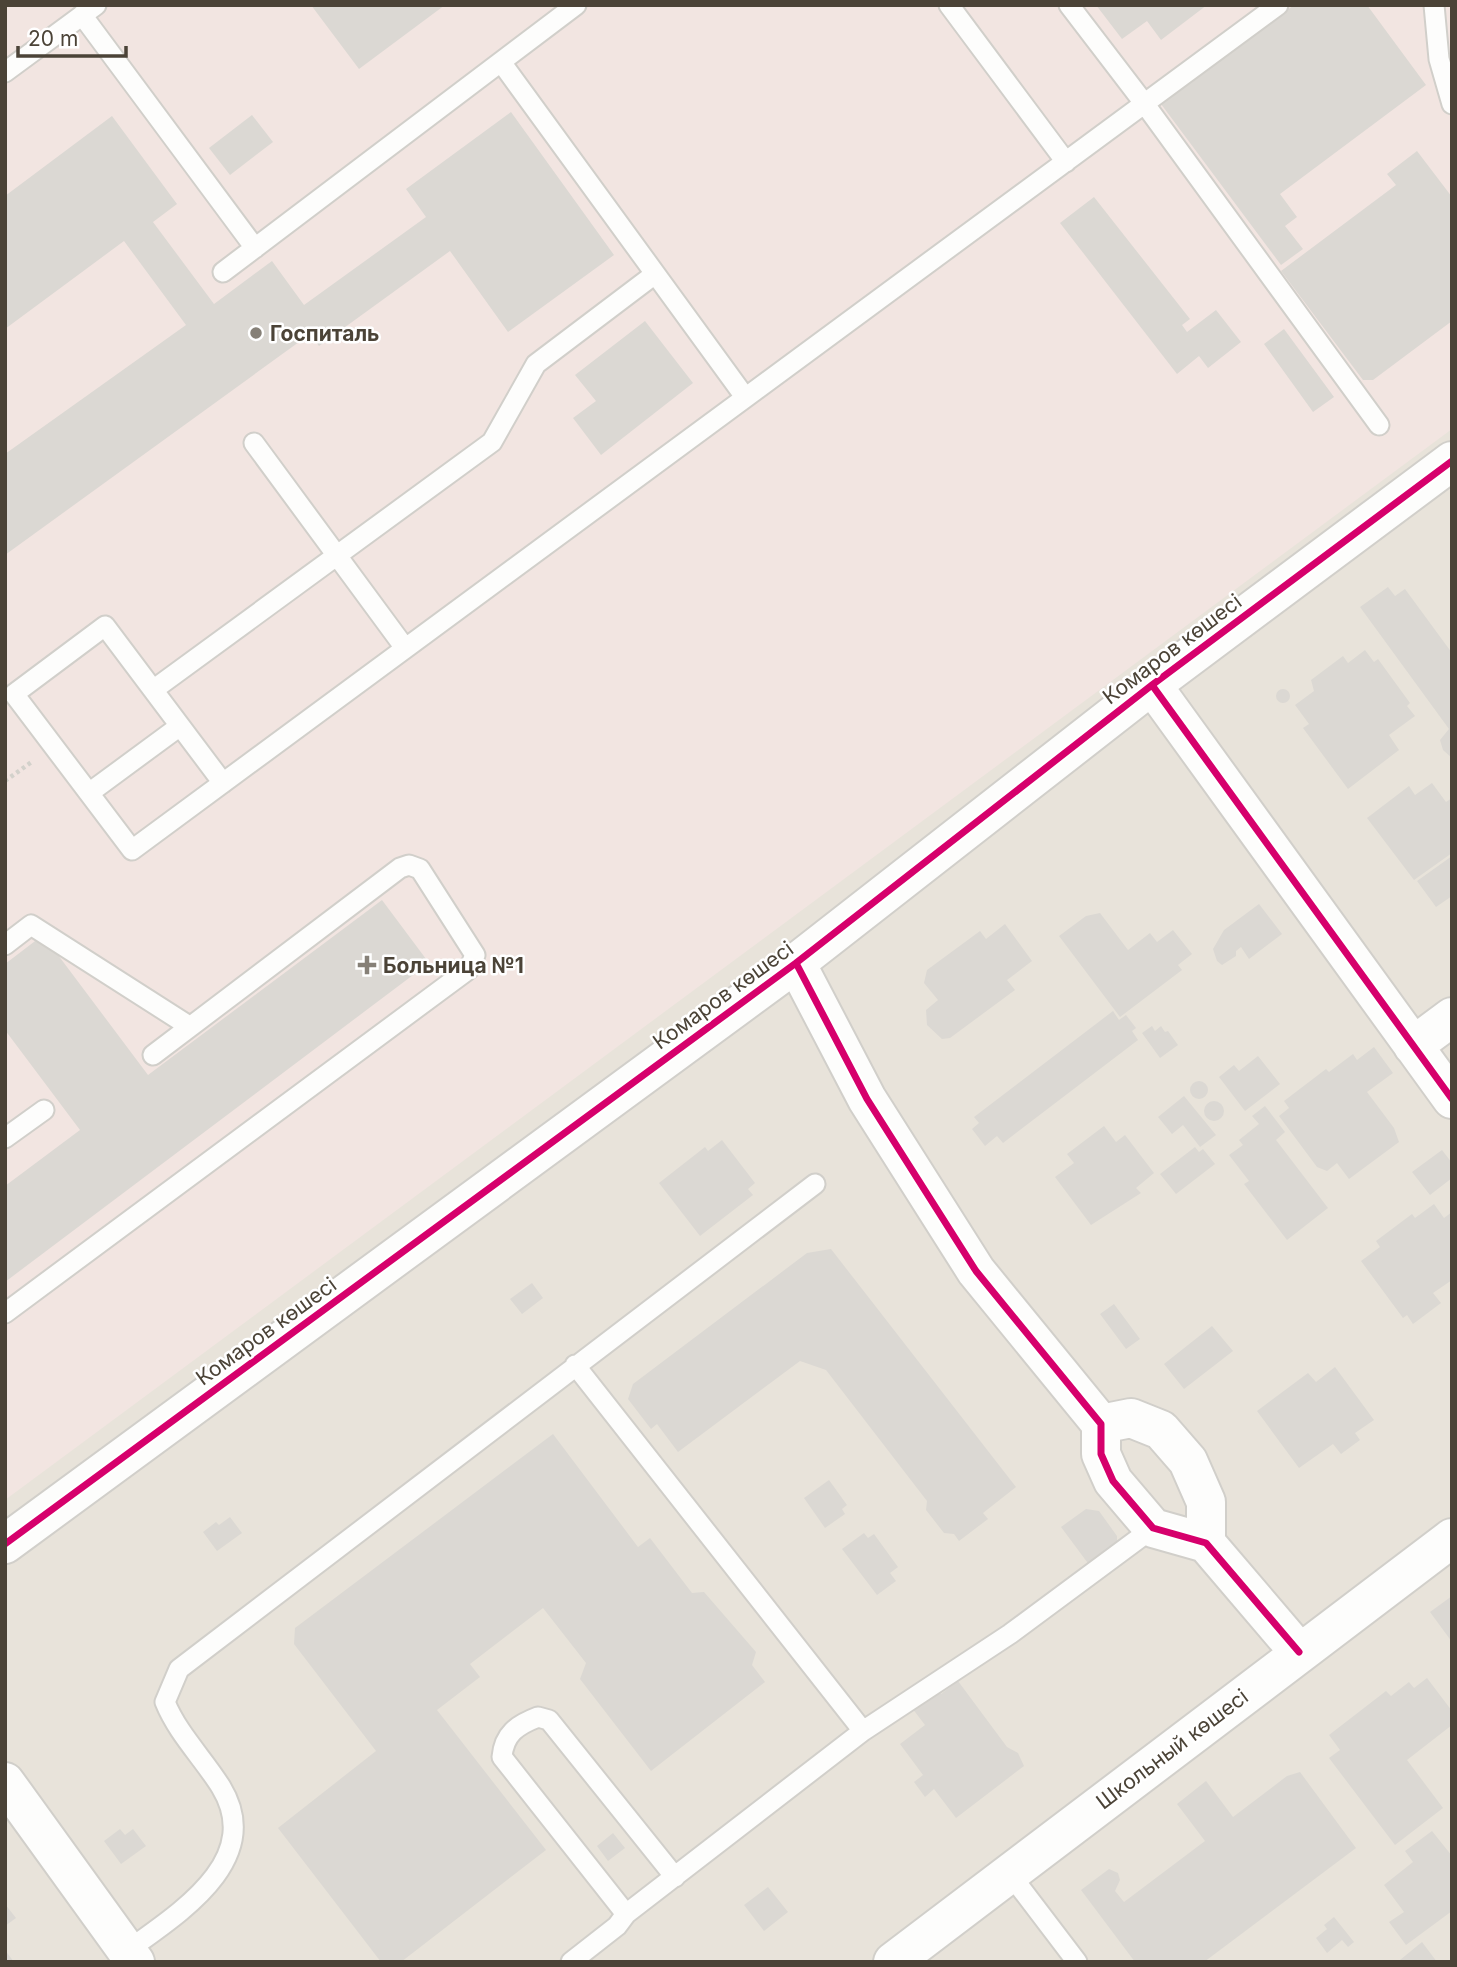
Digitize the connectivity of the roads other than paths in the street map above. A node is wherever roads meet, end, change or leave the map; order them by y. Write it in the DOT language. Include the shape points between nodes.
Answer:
graph roads {
  1 [pos="576,5"];
  2 [pos="948,5"];
  3 [pos="1069,5"];
  4 [pos="1278,5"];
  5 [pos="1434,5"];
  6 [pos="89,10"];
  7 [pos="501,62"];
  8 [pos="5,72"];
  9 [pos="1144,103"];
  10 [pos="1452,104"];
  11 [pos="1066,162"];
  12 [pos="255,248"];
  13 [pos="223,272"];
  14 [pos="655,274"];
  15 [pos="745,397"];
  16 [pos="1379,425"];
  17 [pos="254,443"];
  18 [pos="1452,461"];
  19 [pos="337,555"];
  20 [pos="405,648"];
  21 [pos="1153,685"];
  22 [pos="153,690"];
  23 [pos="180,726"];
  24 [pos="223,783"];
  25 [pos="89,793"];
  26 [pos="5,945"];
  27 [pos="796,963"];
  28 [pos="1452,1017"];
  29 [pos="189,1026"];
  30 [pos="1413,1046"];
  31 [pos="153,1055"];
  32 [pos="1452,1100"];
  33 [pos="44,1110"];
  34 [pos="5,1138"];
  35 [pos="815,1184"];
  36 [pos="5,1313"];
  37 [pos="575,1365"];
  38 [pos="1101,1424"];
  39 [pos="1153,1528"];
  40 [pos="1452,1538"];
  41 [pos="1206,1543"];
  42 [pos="5,1544"];
  43 [pos="1299,1652"];
  44 [pos="863,1731"];
  45 [pos="5,1782"];
  46 [pos="1010,1874"];
  47 [pos="675,1877"];
  48 [pos="626,1914"];
  49 [pos="131,1956"];
  50 [pos="571,1962"];
  51 [pos="893,1962"];
  52 [pos="1077,1962"];
  1 -- 7 [label="lane"];
  2 -- 11 [label="lane"];
  3 -- 9 [label="lane"];
  4 -- 9 [label="lane"];
  5 -- 10 [label="lane" via="1439,59"];
  6 -- 8 [label="lane"];
  6 -- 12 [label="lane"];
  7 -- 12 [label="lane"];
  7 -- 14 [label="lane"];
  9 -- 11 [label="lane"];
  9 -- 16 [label="lane"];
  11 -- 15 [label="lane"];
  12 -- 13 [label="lane"];
  14 -- 15 [label="lane"];
  14 -- 19 [label="lane" via="537,364 492,442"];
  15 -- 20 [label="lane"];
  17 -- 19 [label="lane"];
  18 -- 21 [label="street, Комаров көшесі"];
  19 -- 20 [label="lane"];
  19 -- 22 [label="lane"];
  20 -- 24 [label="lane"];
  21 -- 27 [label="street, Комаров көшесі"];
  21 -- 30 [label="street"];
  22 -- 23 [label="lane"];
  22 -- 25 [label="lane" via="105,626 14,694"];
  23 -- 24 [label="lane"];
  23 -- 25 [label="lane"];
  24 -- 25 [label="lane" via="132,850"];
  26 -- 29 [label="lane" via="31,925"];
  27 -- 38 [label="street" via="867,1099 976,1271"];
  27 -- 42 [label="street, Комаров көшесі"];
  28 -- 30 [label="street"];
  29 -- 31 [label="lane"];
  29 -- 36 [label="lane" via="410,865 420,869 475,956 469,969"];
  30 -- 32 [label="street"];
  33 -- 34 [label="lane"];
  35 -- 37 [label="lane"];
  37 -- 44 [label="lane"];
  37 -- 49 [label="lane" via="179,1668 165,1702 223,1790 232,1833 223,1866 200,1897"];
  38 -- 39 [label="street" via="1101,1454 1113,1481"];
  38 -- 41 [label="street" via="1130,1418 1161,1430 1188,1461 1206,1502"];
  39 -- 41 [label="street"];
  39 -- 44 [label="lane" via="1010,1634"];
  40 -- 43 [label="street, Школьный көшесі"];
  41 -- 43 [label="street"];
  43 -- 46 [label="street, Школьный көшесі"];
  44 -- 47 [label="lane"];
  45 -- 49 [label="street"];
  46 -- 51 [label="street, Школьный көшесі"];
  46 -- 52 [label="lane"];
  47 -- 48 [label="lane"];
  47 -- 48 [label="lane" via="548,1720 538,1717 520,1724 503,1741 502,1757"];
  48 -- 50 [label="lane"];
}
